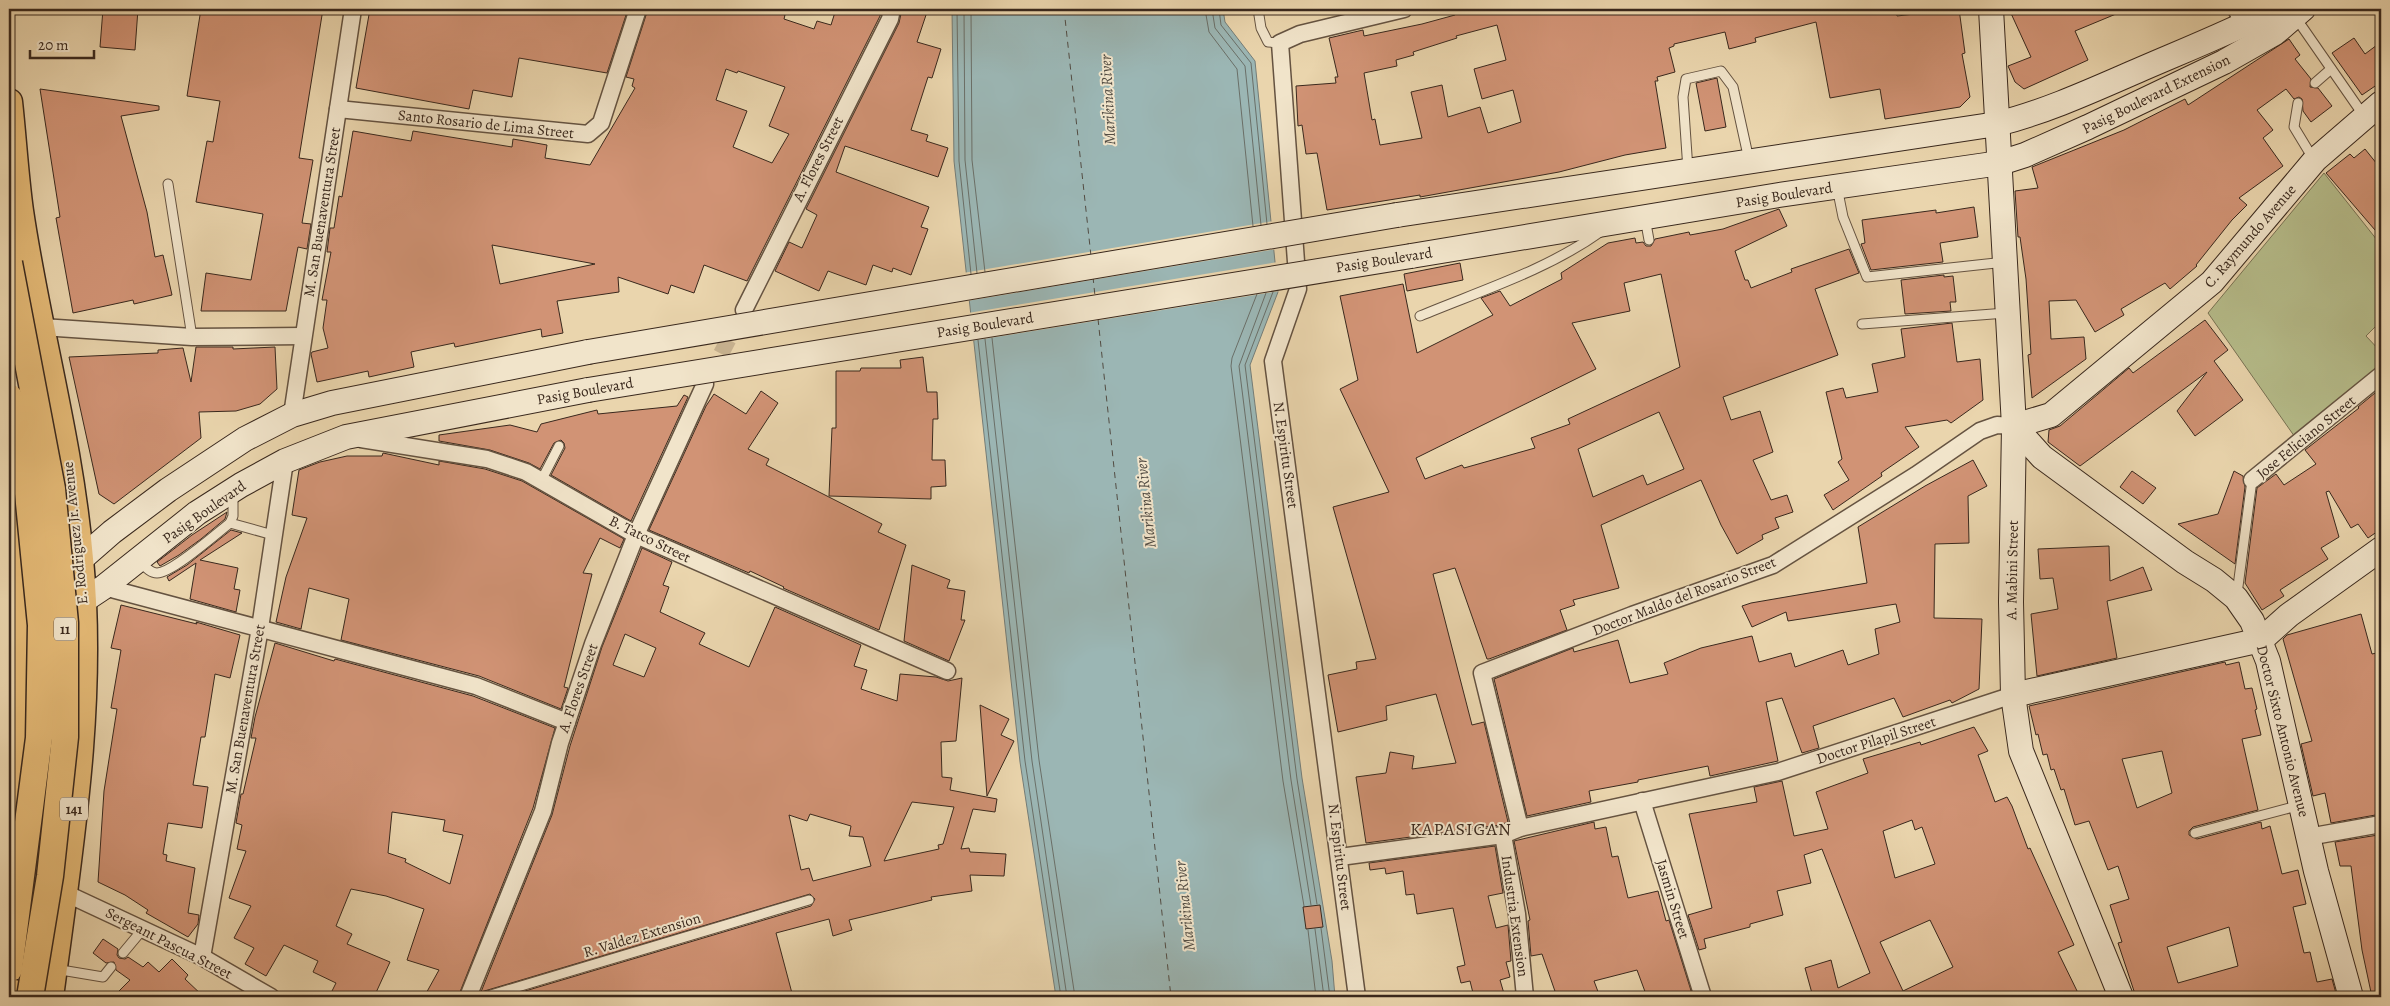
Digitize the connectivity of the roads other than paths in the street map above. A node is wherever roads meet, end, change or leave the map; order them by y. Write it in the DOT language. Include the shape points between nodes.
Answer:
graph roads {
  1 [pos="354,9"];
  2 [pos="638,9"];
  3 [pos="892,9"];
  4 [pos="1258,9"];
  5 [pos="1404,9"];
  6 [pos="1991,9"];
  7 [pos="2291,11"];
  8 [pos="2240,17"];
  9 [pos="1280,43"];
  10 [pos="2331,69"];
  11 [pos="2315,83"];
  12 [pos="9,102"];
  13 [pos="2298,103"];
  14 [pos="338,109"];
  15 [pos="2373,110"];
  16 [pos="1997,124"];
  17 [pos="2315,160"];
  18 [pos="1750,161"];
  19 [pos="2000,163"];
  20 [pos="1688,170"];
  21 [pos="168,184"];
  22 [pos="1837,186"];
  23 [pos="1612,223"];
  24 [pos="2005,262"];
  25 [pos="9,263"];
  26 [pos="744,310"];
  27 [pos="2008,313"];
  28 [pos="9,315"];
  29 [pos="1420,316"];
  30 [pos="40,318"];
  31 [pos="1862,324"];
  32 [pos="303,336"];
  33 [pos="192,337"];
  34 [pos="2381,375"];
  35 [pos="705,384"];
  36 [pos="9,397"];
  37 [pos="292,415"];
  38 [pos="2014,426"];
  39 [pos="346,437"];
  40 [pos="559,446"];
  41 [pos="286,461"];
  42 [pos="2252,480"];
  43 [pos="541,481"];
  44 [pos="233,490"];
  45 [pos="9,521"];
  46 [pos="230,523"];
  47 [pos="274,535"];
  48 [pos="636,535"];
  49 [pos="2381,549"];
  50 [pos="80,560"];
  51 [pos="138,560"];
  52 [pos="14,576"];
  53 [pos="104,587"];
  54 [pos="2236,598"];
  55 [pos="83,601"];
  56 [pos="16,612"];
  57 [pos="260,628"];
  58 [pos="2261,640"];
  59 [pos="947,671"];
  60 [pos="2013,695"];
  61 [pos="567,722"];
  62 [pos="13,732"];
  63 [pos="1642,801"];
  64 [pos="2301,805"];
  65 [pos="9,811"];
  66 [pos="2381,824"];
  67 [pos="1520,828"];
  68 [pos="2195,833"];
  69 [pos="1503,835"];
  70 [pos="2308,838"];
  71 [pos="1340,857"];
  72 [pos="65,892"];
  73 [pos="809,900"];
  74 [pos="143,929"];
  75 [pos="123,953"];
  76 [pos="202,957"];
  77 [pos="111,966"];
  78 [pos="9,969"];
  79 [pos="54,969"];
  80 [pos="9,992"];
  81 [pos="31,997"];
  82 [pos="50,997"];
  83 [pos="270,997"];
  84 [pos="468,997"];
  85 [pos="484,997"];
  86 [pos="1357,997"];
  87 [pos="1525,997"];
  88 [pos="1703,997"];
  89 [pos="2121,997"];
  90 [pos="2351,997"];
  1 -- 14 [label="street, M. San Buenaventura Street"];
  2 -- 14 [label="street, Santo Rosario de Lima Street" via="601,123 588,134"];
  3 -- 26 [label="street, A. Flores Street" via="890,19"];
  4 -- 9 [label="lane" via="1261,28 1268,42"];
  5 -- 9 [label="street" via="1300,34"];
  6 -- 16 [label="main road, A. Mabini Street"];
  7 -- 8 [label="main road, Pasig Boulevard Extension"];
  7 -- 10 [label="lane"];
  7 -- 19 [label="main road, Pasig Boulevard Extension" via="2275,33 2216,66 2088,127"];
  8 -- 16 [label="main road, Pasig Boulevard Extension" via="2086,93"];
  9 -- 71 [label="street, N. Espiritu Street" via="1298,289 1273,361"];
  10 -- 11 [label="lane"];
  10 -- 15 [label="lane"];
  12 -- 30 [label="main road, E. Rodriguez Jr. Avenue / 141" via="20,210"];
  13 -- 17 [label="lane" via="2294,127"];
  14 -- 32 [label="street, M. San Buenaventura Street"];
  15 -- 17 [label="main road, C. Raymundo Avenue"];
  16 -- 18 [label="main road"];
  16 -- 19 [label="main road, A. Mabini Street"];
  17 -- 38 [label="main road, C. Raymundo Avenue" via="2212,282 2051,415"];
  18 -- 20 [label="main road"];
  18 -- 20 [label="lane" via="1733,87 1721,71 1686,79 1683,97"];
  19 -- 22 [label="main road, Pasig Boulevard"];
  19 -- 24 [label="main road, A. Mabini Street"];
  20 -- 37 [label="main road, bridge" via="1396,215 588,352"];
  21 -- 33 [label="lane"];
  22 -- 23 [label="main road, Pasig Boulevard" via="1647,229"];
  22 -- 24 [label="lane" via="1846,223 1867,277"];
  23 -- 29 [label="lane" via="1551,261"];
  23 -- 39 [label="main road, Pasig Boulevard, bridge" via="588,390"];
  24 -- 27 [label="main road, A. Mabini Street"];
  25 -- 81 [label="main road, 11, bridge" via="52,489 65,623 65,737 50,876"];
  27 -- 31 [label="lane"];
  27 -- 38 [label="main road, A. Mabini Street"];
  28 -- 30 [label="main road"];
  30 -- 33 [label="street"];
  30 -- 50 [label="main road, E. Rodriguez Jr. Avenue / 141" via="72,486"];
  32 -- 33 [label="street"];
  32 -- 37 [label="street, M. San Buenaventura Street"];
  34 -- 42 [label="street, Jose Feliciano Street"];
  35 -- 48 [label="street, A. Flores Street"];
  36 -- 78 [label="main road, 11, bridge" via="28,493 41,625 39,738"];
  37 -- 50 [label="main road" via="245,439 168,490"];
  38 -- 54 [label="main road, Doctor Sixto Antonio Avenue" via="2042,457"];
  38 -- 60 [label="main road, A. Mabini Street"];
  38 -- 67 [label="street, Doctor Maldo del Rosario Street" via="1997,425 1980,431 1773,565 1632,615 1482,674"];
  39 -- 41 [label="main road, Pasig Boulevard"];
  39 -- 43 [label="street, B. Tatco Street" via="486,459 526,472"];
  40 -- 43 [label="lane"];
  41 -- 44 [label="main road, Pasig Boulevard"];
  41 -- 47 [label="street, M. San Buenaventura Street"];
  42 -- 54 [label="lane, Jose Feliciano Street"];
  43 -- 48 [label="street, B. Tatco Street"];
  44 -- 46 [label="lane"];
  44 -- 51 [label="main road, Pasig Boulevard"];
  45 -- 52 [label="main road"];
  46 -- 47 [label="lane"];
  46 -- 51 [label="lane" via="177,564 158,573 151,572"];
  47 -- 57 [label="street, M. San Buenaventura Street"];
  48 -- 59 [label="street, B. Tatco Street"];
  48 -- 61 [label="street, A. Flores Street" via="593,644"];
  49 -- 58 [label="main road, Doctor Pilapil Street"];
  50 -- 52 [label="main road"];
  50 -- 55 [label="main road, E. Rodriguez Jr. Avenue / 141"];
  51 -- 53 [label="main road, Pasig Boulevard"];
  52 -- 56 [label="main road"];
  53 -- 55 [label="main road, Pasig Boulevard"];
  53 -- 57 [label="street"];
  54 -- 58 [label="main road, Doctor Sixto Antonio Avenue"];
  55 -- 56 [label="main road, Pasig Boulevard"];
  55 -- 72 [label="main road, E. Rodriguez Jr. Avenue / 141" via="81,738"];
  56 -- 62 [label="main road"];
  57 -- 61 [label="street" via="476,686"];
  57 -- 76 [label="street, M. San Buenaventura Street"];
  58 -- 60 [label="main road, Doctor Pilapil Street"];
  58 -- 64 [label="main road, Doctor Sixto Antonio Avenue"];
  60 -- 63 [label="street, Doctor Pilapil Street" via="1778,772"];
  60 -- 89 [label="main road, A. Mabini Street" via="2021,751"];
  61 -- 84 [label="street, A. Flores Street" via="542,811"];
  62 -- 65 [label="main road"];
  63 -- 67 [label="street, Doctor Pilapil Street"];
  63 -- 88 [label="street, Jasmin Street"];
  64 -- 68 [label="lane"];
  64 -- 70 [label="main road, Doctor Sixto Antonio Avenue"];
  66 -- 70 [label="street"];
  67 -- 69 [label="street, Doctor Pilapil Street"];
  69 -- 71 [label="street, Doctor Pilapil Street"];
  69 -- 87 [label="street, Industria Extension" via="1517,914"];
  70 -- 90 [label="main road, Doctor Sixto Antonio Avenue"];
  71 -- 86 [label="street, N. Espiritu Street"];
  72 -- 74 [label="street, Sergeant Pascua Street"];
  72 -- 79 [label="main road, E. Rodriguez Jr. Avenue / 141"];
  73 -- 85 [label="lane, R. Valdez Extension"];
  74 -- 75 [label="lane"];
  74 -- 76 [label="street, Sergeant Pascua Street"];
  76 -- 83 [label="street, Sergeant Pascua Street"];
  77 -- 79 [label="lane" via="103,977"];
  79 -- 82 [label="main road, E. Rodriguez Jr. Avenue / 141"];
  80 -- 81 [label="main road"];
}
